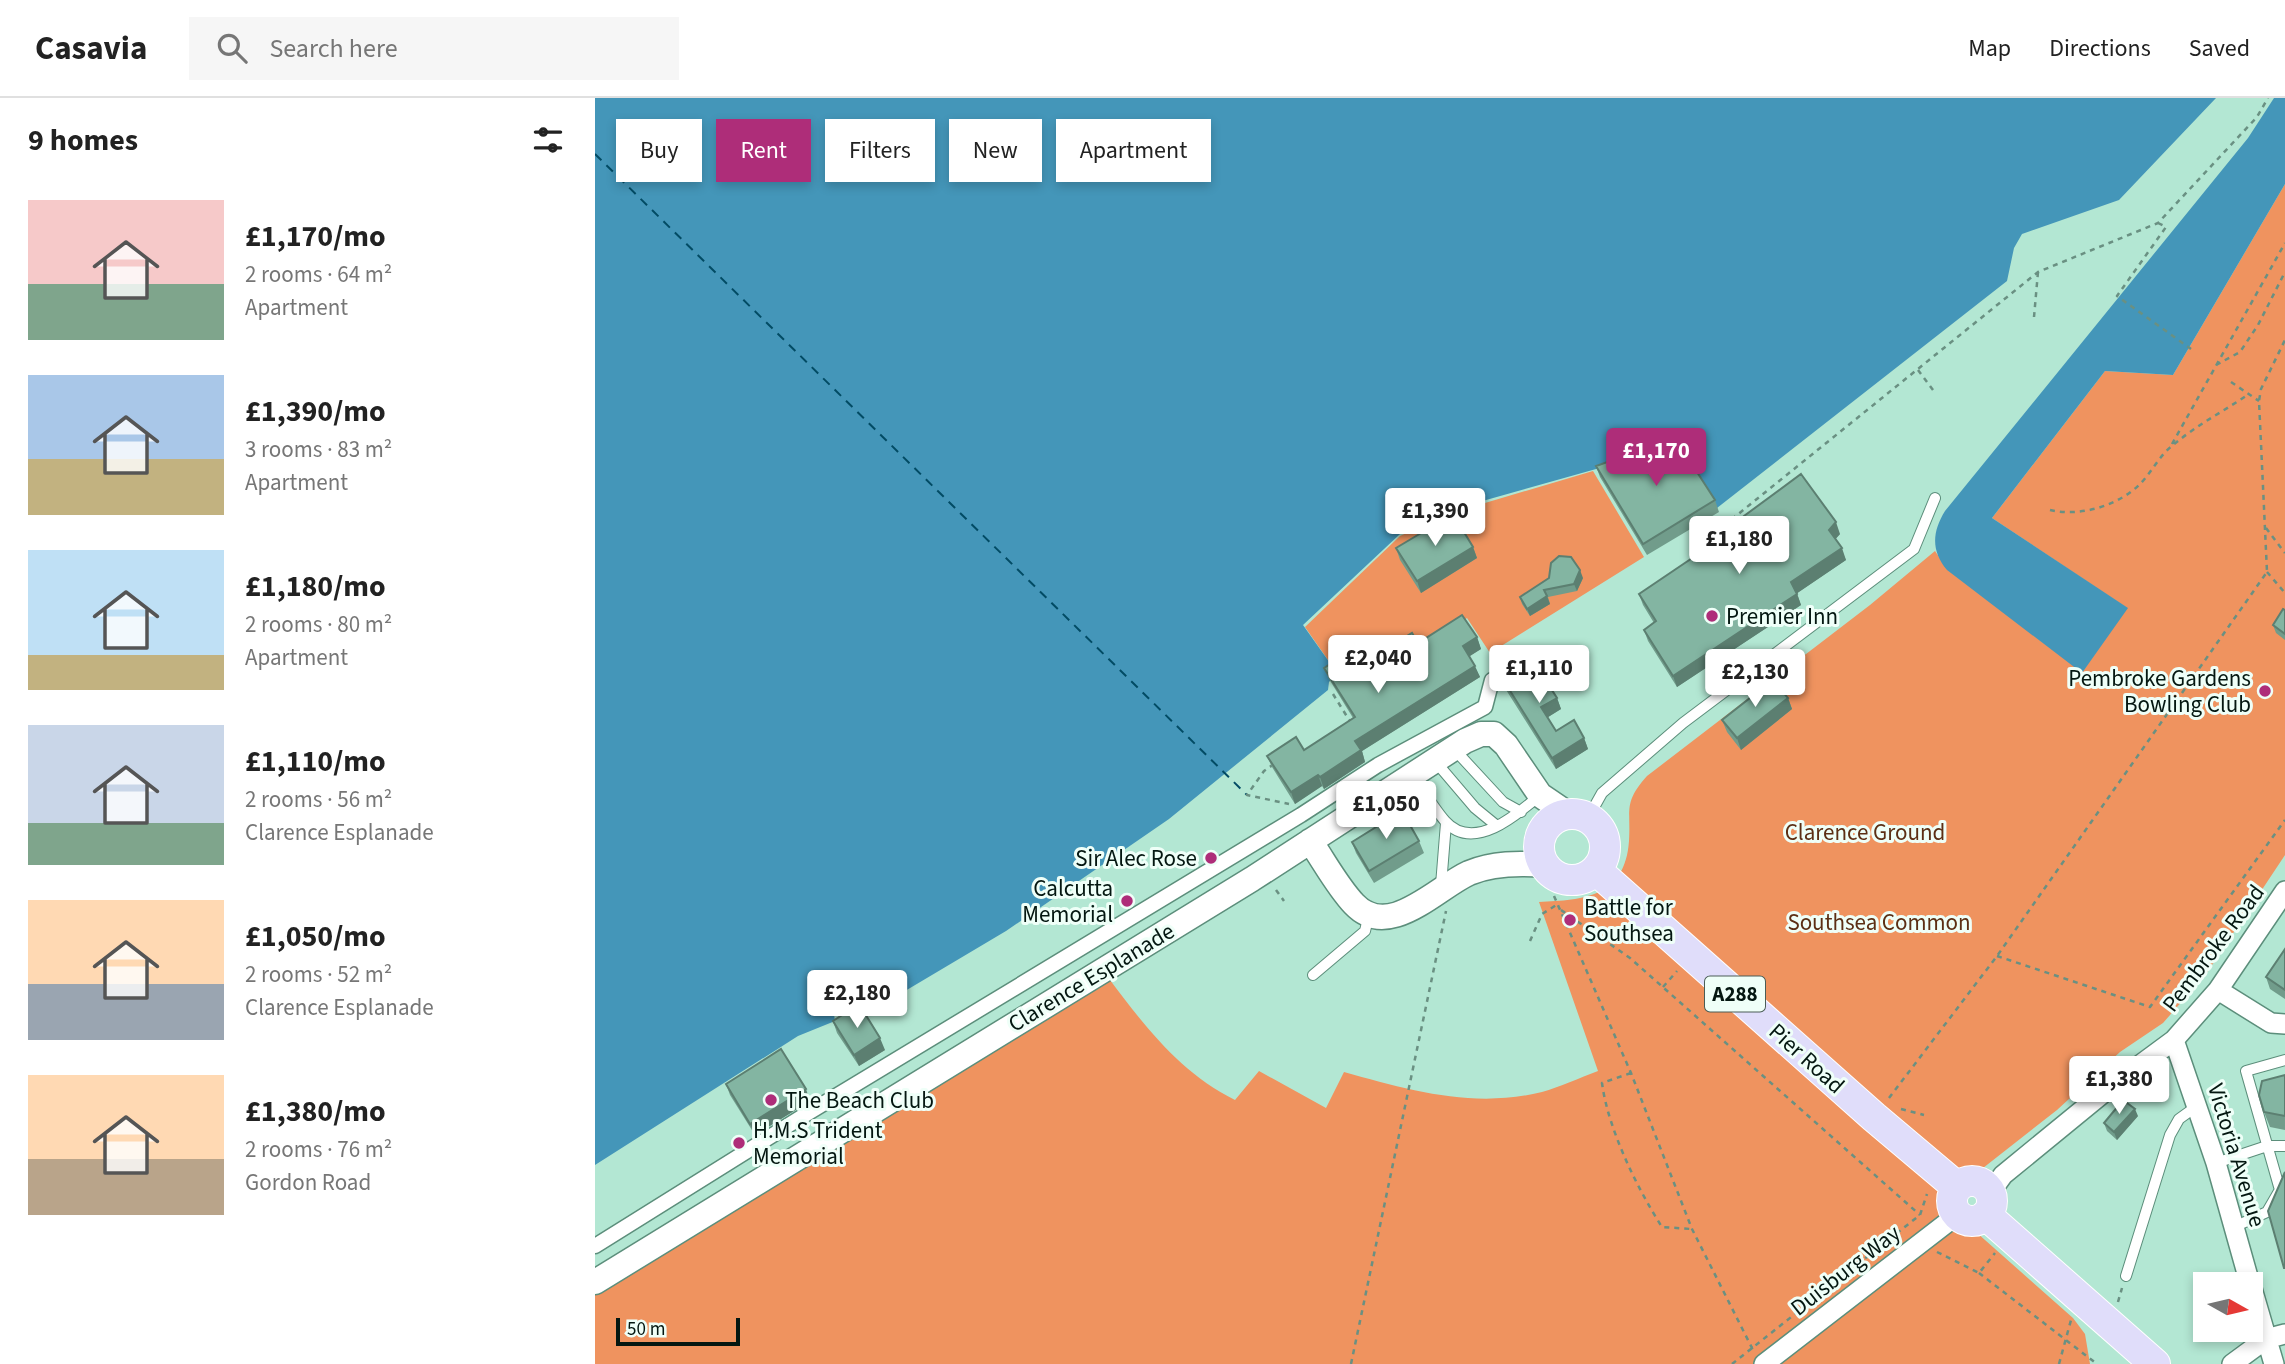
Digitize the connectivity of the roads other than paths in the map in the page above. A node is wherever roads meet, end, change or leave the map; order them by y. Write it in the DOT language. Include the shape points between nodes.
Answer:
graph roads {
  1 [pos="1935,498"];
  2 [pos="1492,680"];
  3 [pos="1444,755"];
  4 [pos="1413,775"];
  5 [pos="1540,795"];
  6 [pos="1521,812"];
  7 [pos="1578,816"];
  8 [pos="1446,823"];
  9 [pos="1497,826"];
  10 [pos="1310,841"];
  11 [pos="1544,865"];
  12 [pos="1596,870"];
  13 [pos="2285,891"];
  14 [pos="1443,900"];
  15 [pos="1369,914"];
  16 [pos="1313,975"];
  17 [pos="2218,990"];
  18 [pos="2285,1024"];
  19 [pos="2174,1040"];
  20 [pos="2285,1060"];
  21 [pos="2197,1105"];
  22 [pos="2267,1146"];
  23 [pos="2285,1146"];
  24 [pos="2216,1163"];
  25 [pos="2282,1186"];
  26 [pos="1973,1202"];
  27 [pos="2234,1227"];
  28 [pos="595,1246"];
  29 [pos="2246,1272"];
  30 [pos="2126,1276"];
  31 [pos="595,1282"];
  32 [pos="2263,1329"];
  33 [pos="2285,1334"];
  34 [pos="2266,1339"];
  35 [pos="1765,1355"];
  36 [pos="2155,1364"];
  37 [pos="2232,1364"];
  38 [pos="2274,1364"];
  1 -- 7 [label="lane" via="1914,549 1683,723"];
  2 -- 28 [label="street" via="1485,707 1378,765"];
  3 -- 4 [label="street, Clarence Esplanade"];
  3 -- 5 [label="street, Clarence Esplanade" via="1481,734 1494,734"];
  3 -- 6 [label="lane"];
  3 -- 9 [label="lane" via="1475,808"];
  4 -- 8 [label="lane"];
  4 -- 10 [label="street, Clarence Esplanade"];
  5 -- 6 [label="lane"];
  5 -- 7 [label="street, Clarence Esplanade"];
  6 -- 9 [label="lane"];
  7 -- 11 [label="main road" via="1557,817 1542,833"];
  7 -- 12 [label="main road" via="1602,832 1602,862"];
  8 -- 9 [label="lane" via="1479,834"];
  8 -- 14 [label="lane"];
  10 -- 15 [label="street" via="1354,905"];
  10 -- 31 [label="street, Clarence Esplanade"];
  11 -- 12 [label="main road" via="1569,880"];
  11 -- 14 [label="street" via="1523,863 1471,873"];
  12 -- 26 [label="main road, Pier Road / A288"];
  13 -- 17 [label="street, Pembroke Road"];
  14 -- 15 [label="street" via="1386,917"];
  15 -- 16 [label="lane" via="1365,931"];
  17 -- 18 [label="street" via="2271,1023"];
  17 -- 19 [label="street, Pembroke Road"];
  19 -- 21 [label="street, Victoria Avenue"];
  19 -- 26 [label="street, Pembroke Road"];
  20 -- 22 [label="lane" via="2246,1071"];
  21 -- 24 [label="street, Victoria Avenue"];
  21 -- 30 [label="lane" via="2179,1119 2169,1135"];
  22 -- 23 [label="lane"];
  22 -- 24 [label="lane"];
  22 -- 25 [label="lane"];
  24 -- 27 [label="street, Victoria Avenue"];
  25 -- 27 [label="lane" via="2267,1212"];
  26 -- 35 [label="street, Duisburg Way"];
  26 -- 36 [label="main road, Pier Road / A288"];
  27 -- 29 [label="street, Victoria Avenue"];
  32 -- 34 [label="street, Victoria Avenue"];
  33 -- 34 [label="street"];
  34 -- 37 [label="street"];
  34 -- 38 [label="street, Victoria Avenue"];
}
